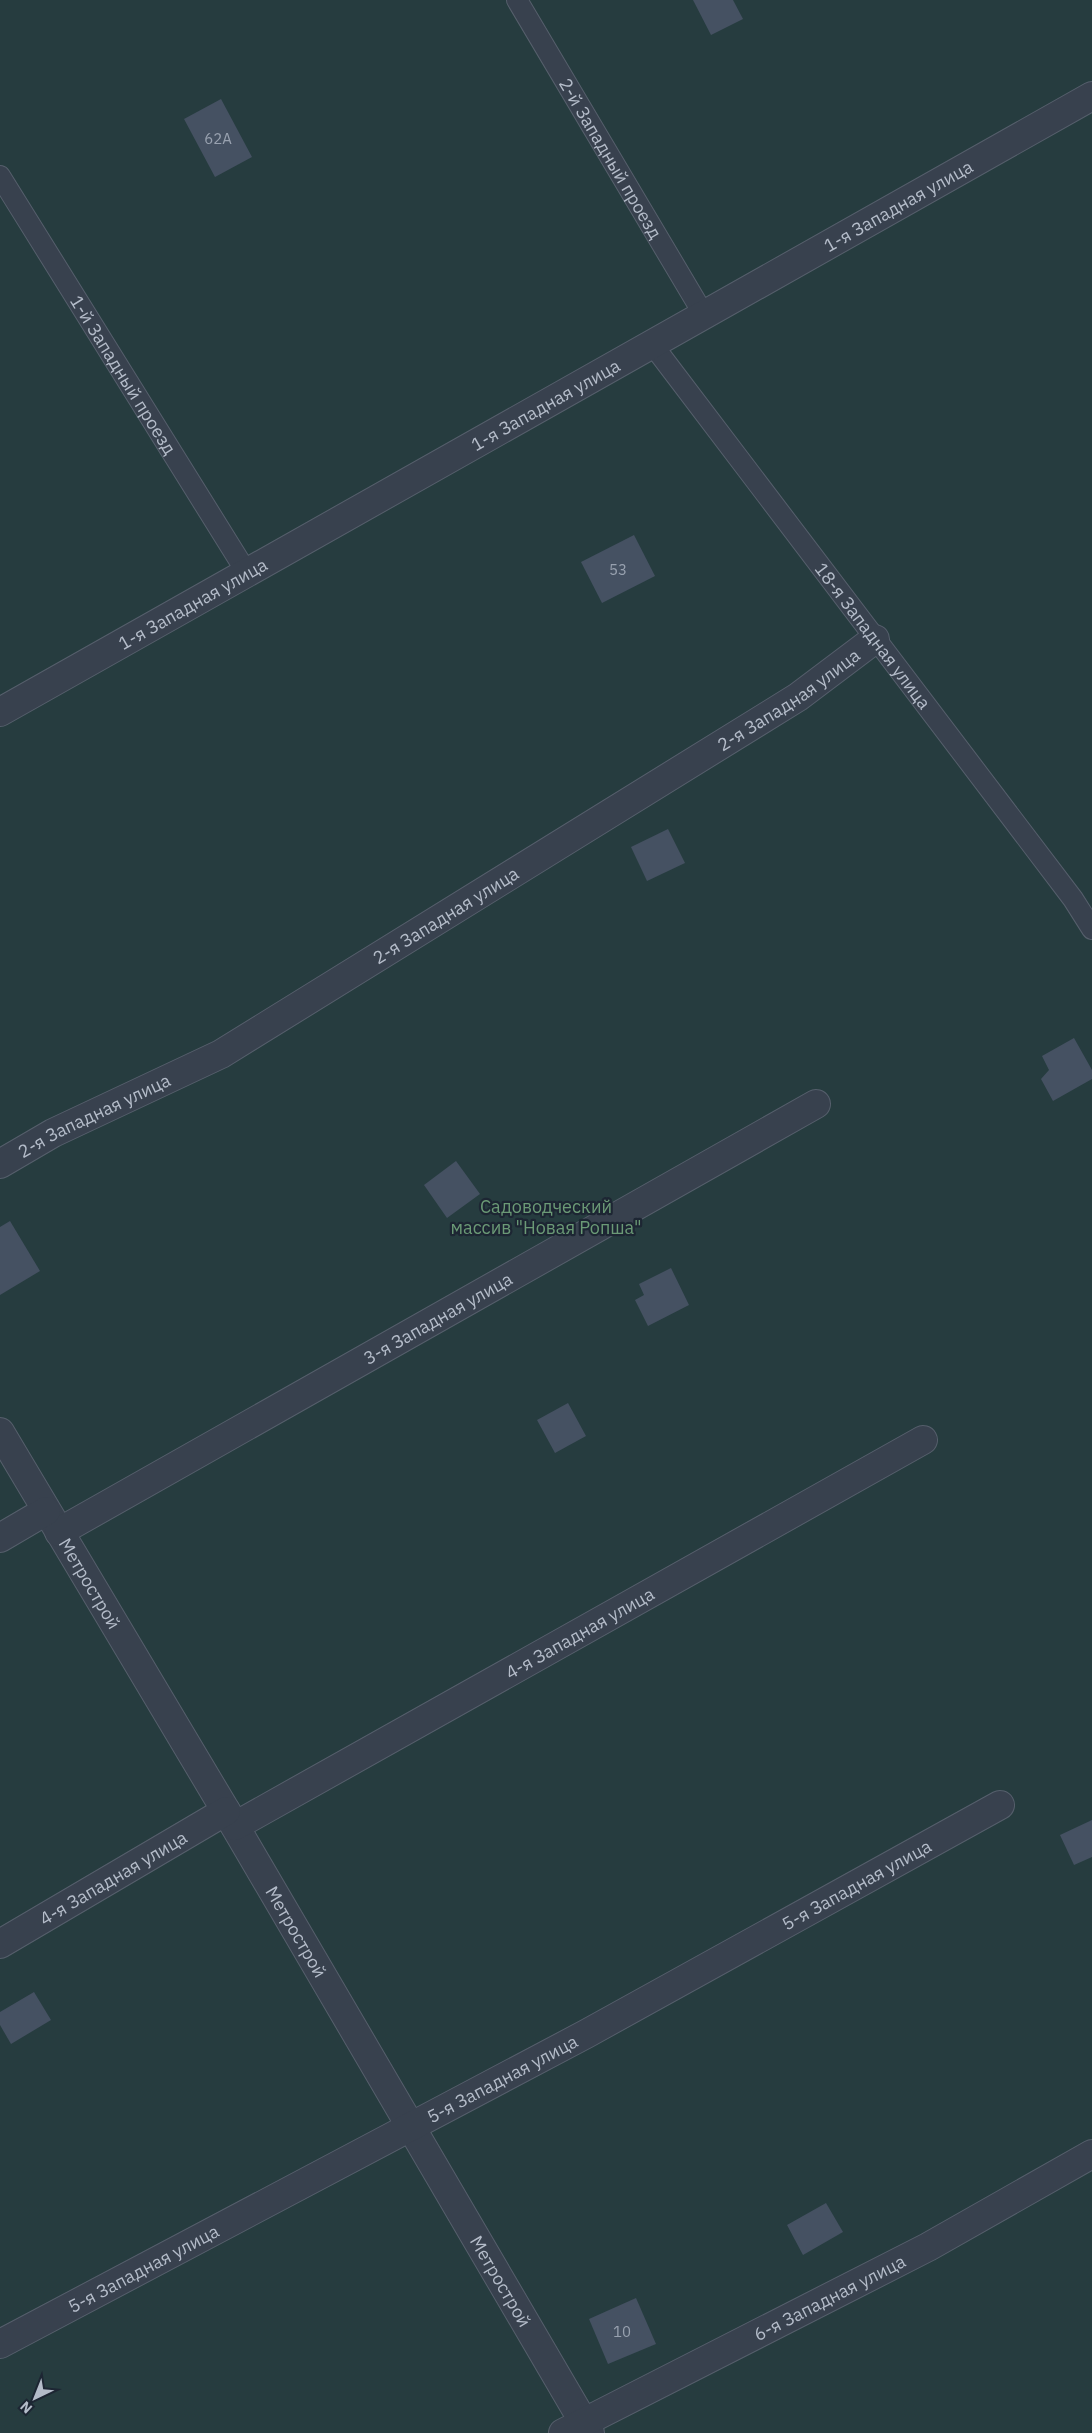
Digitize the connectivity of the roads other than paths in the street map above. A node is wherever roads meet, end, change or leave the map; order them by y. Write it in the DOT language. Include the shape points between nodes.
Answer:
graph roads {
  1 [pos="517,0"];
  2 [pos="1092,96"];
  3 [pos="0,176"];
  4 [pos="704,315"];
  5 [pos="652,344"];
  6 [pos="247,573"];
  7 [pos="876,639"];
  8 [pos="0,712"];
  9 [pos="1092,929"];
  10 [pos="816,1104"];
  11 [pos="0,1164"];
  12 [pos="0,1432"];
  13 [pos="924,1440"];
  14 [pos="52,1521"];
  15 [pos="0,1538"];
  16 [pos="1000,1805"];
  17 [pos="231,1819"];
  18 [pos="0,1944"];
  19 [pos="411,2127"];
  20 [pos="1092,2154"];
  21 [pos="0,2344"];
  22 [pos="579,2429"];
  1 -- 4 [label="lane, 2-й Западный проезд"];
  2 -- 4 [label="street, 1-я Западная улица"];
  3 -- 6 [label="lane, 1-й Западный проезд"];
  4 -- 5 [label="street, 1-я Западная улица"];
  5 -- 6 [label="street, 1-я Западная улица"];
  5 -- 7 [label="lane, 18-я Западная улица"];
  6 -- 8 [label="street, 1-я Западная улица"];
  7 -- 9 [label="lane, 18-я Западная улица" via="1073,899"];
  7 -- 11 [label="street, 2-я Западная улица" via="798,697 220,1054 53,1134"];
  10 -- 14 [label="street, 3-я Западная улица"];
  12 -- 14 [label="street, Метрострой"];
  13 -- 17 [label="street, 4-я Западная улица"];
  14 -- 15 [label="street, 3-я Западная улица"];
  14 -- 17 [label="street, Метрострой"];
  16 -- 19 [label="street, 5-я Западная улица"];
  17 -- 18 [label="street, 4-я Западная улица"];
  17 -- 19 [label="street, Метрострой"];
  19 -- 21 [label="street, 5-я Западная улица"];
  19 -- 22 [label="street, Метрострой"];
  20 -- 22 [label="street, 6-я Западная улица" via="928,2247"];
}
